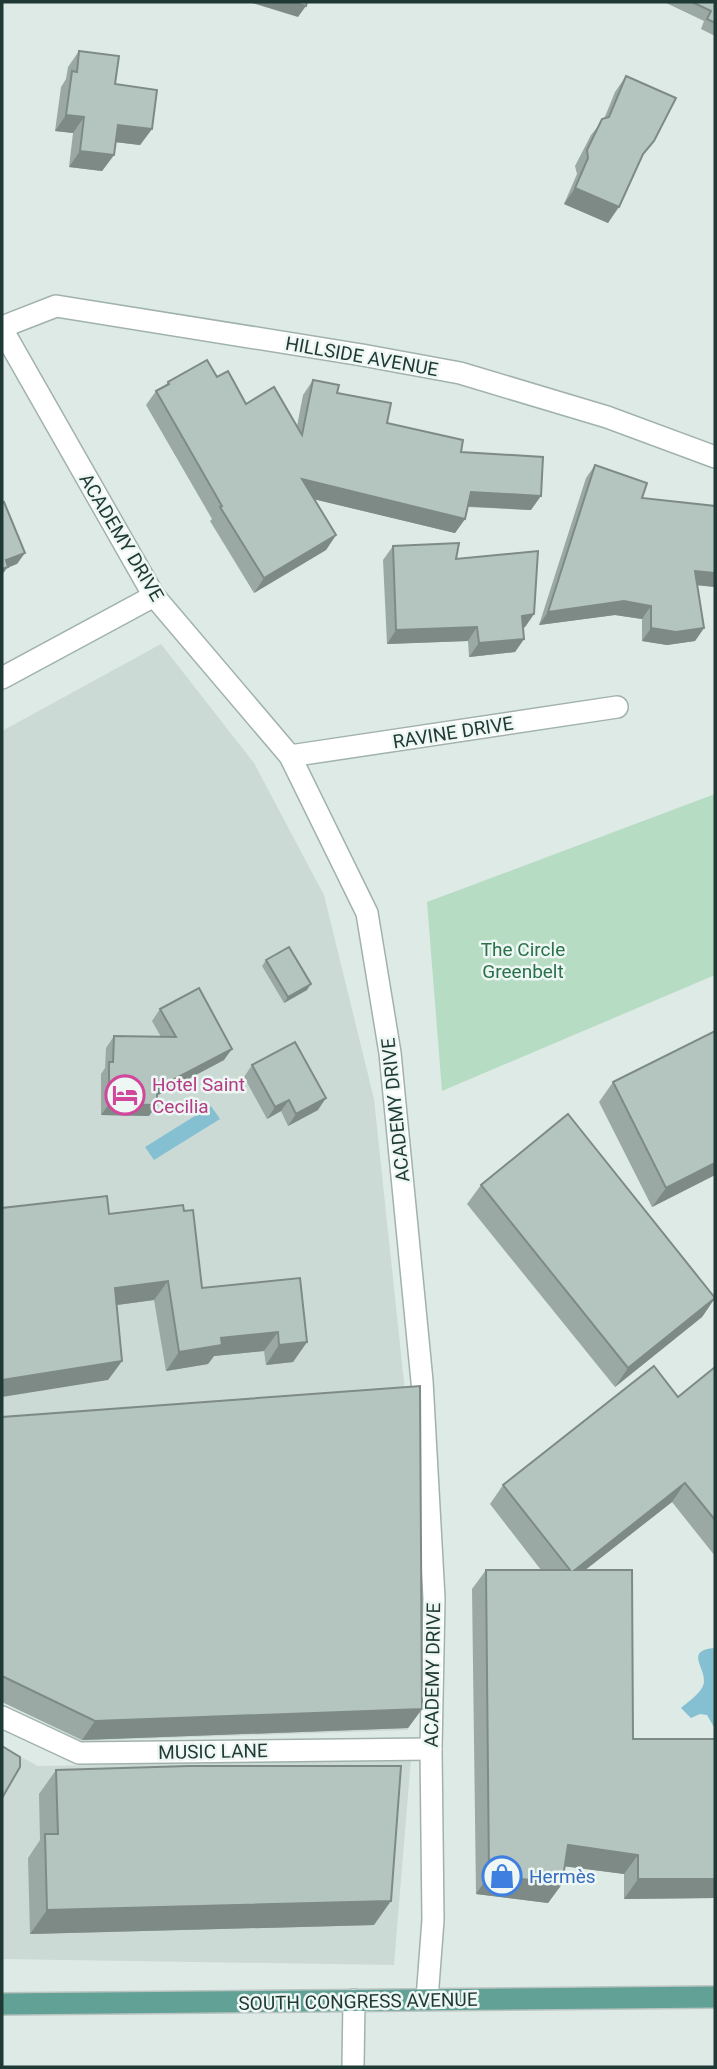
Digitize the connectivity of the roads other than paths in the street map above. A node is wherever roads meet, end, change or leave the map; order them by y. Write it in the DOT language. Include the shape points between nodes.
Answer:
graph roads {
  1 [pos="2,328"];
  2 [pos="715,457"];
  3 [pos="154,596"];
  4 [pos="2,678"];
  5 [pos="617,707"];
  6 [pos="290,756"];
  7 [pos="2,1717"];
  8 [pos="431,1749"];
  9 [pos="715,1997"];
  10 [pos="427,1999"];
  11 [pos="355,2000"];
  12 [pos="2,2004"];
  13 [pos="353,2067"];
  1 -- 2 [label="street, HILLSIDE AVENUE" via="56,306 387,360 473,377 607,417"];
  1 -- 3 [label="street, ACADEMY DRIVE"];
  3 -- 4 [label="street"];
  3 -- 6 [label="street, ACADEMY DRIVE"];
  5 -- 6 [label="street, RAVINE DRIVE"];
  6 -- 8 [label="street, ACADEMY DRIVE" via="367,913 390,1053 422,1381 434,1598"];
  7 -- 8 [label="street, MUSIC LANE" via="79,1753"];
  8 -- 10 [label="street, ACADEMY DRIVE" via="433,1920"];
  9 -- 10 [label="main road, SOUTH CONGRESS AVENUE"];
  10 -- 11 [label="main road, SOUTH CONGRESS AVENUE"];
  11 -- 12 [label="main road, SOUTH CONGRESS AVENUE"];
  11 -- 13 [label="street"];
}
